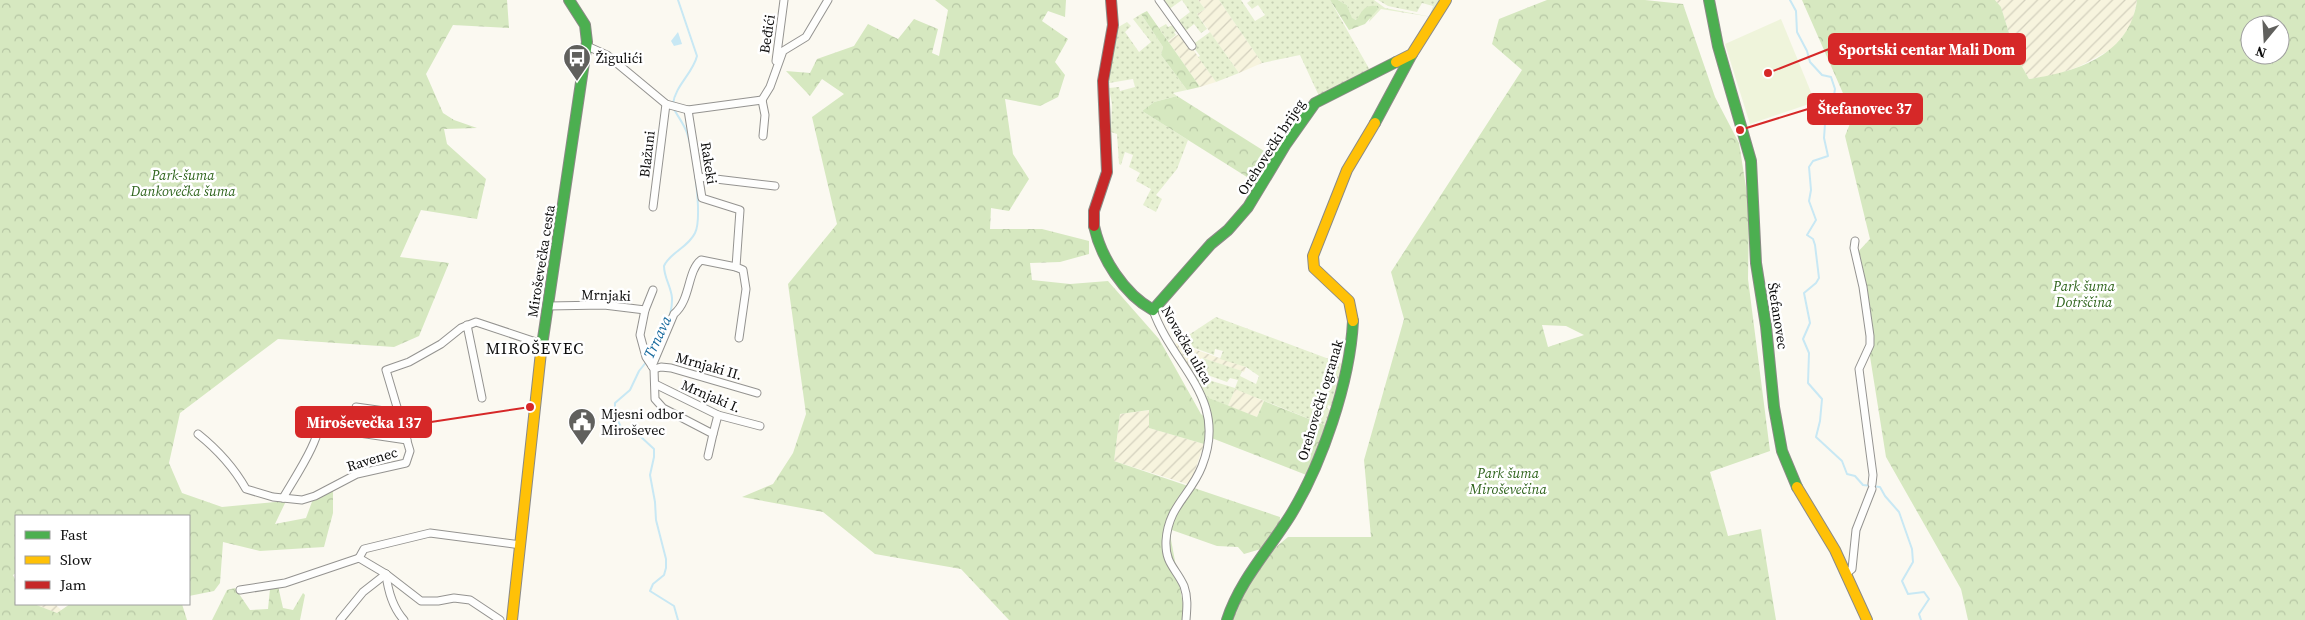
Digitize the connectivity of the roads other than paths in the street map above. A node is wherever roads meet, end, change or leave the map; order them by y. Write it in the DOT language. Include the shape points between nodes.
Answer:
graph roads {
  1 [pos="569,0"];
  2 [pos="784,0"];
  3 [pos="828,0"];
  4 [pos="1111,0"];
  5 [pos="1158,0"];
  6 [pos="1446,0"];
  7 [pos="1709,0"];
  8 [pos="587,46"];
  9 [pos="1192,46"];
  10 [pos="1412,54"];
  11 [pos="774,72"];
  12 [pos="762,100"];
  13 [pos="670,105"];
  14 [pos="688,110"];
  15 [pos="763,136"];
  16 [pos="699,177"];
  17 [pos="775,186"];
  18 [pos="653,207"];
  19 [pos="1855,241"];
  20 [pos="736,267"];
  21 [pos="653,290"];
  22 [pos="548,306"];
  23 [pos="645,310"];
  24 [pos="1153,310"];
  25 [pos="467,326"];
  26 [pos="739,338"];
  27 [pos="542,344"];
  28 [pos="650,364"];
  29 [pos="655,384"];
  30 [pos="757,393"];
  31 [pos="482,398"];
  32 [pos="356,407"];
  33 [pos="400,413"];
  34 [pos="320,414"];
  35 [pos="718,415"];
  36 [pos="760,426"];
  37 [pos="332,429"];
  38 [pos="198,434"];
  39 [pos="713,434"];
  40 [pos="407,440"];
  41 [pos="708,456"];
  42 [pos="284,498"];
  43 [pos="521,545"];
  44 [pos="359,558"];
  45 [pos="1847,573"];
  46 [pos="386,574"];
  47 [pos="240,590"];
  48 [pos="340,620"];
  49 [pos="404,620"];
  50 [pos="500,620"];
  51 [pos="512,620"];
  52 [pos="1186,620"];
  53 [pos="1227,620"];
  54 [pos="1867,620"];
  1 -- 8 [label="street, Miroševečka cesta" via="586,28"];
  2 -- 11 [label="street, Beđići"];
  3 -- 11 [label="street" via="806,37 783,51"];
  4 -- 24 [label="street, Novačka ulica" via="1113,25 1103,81 1108,172 1094,212 1094,227 1100,249 1132,295"];
  5 -- 9 [label="street"];
  6 -- 10 [label="street"];
  7 -- 45 [label="street, Štefanovec" via="1718,46 1751,161 1756,263 1782,451 1800,494"];
  8 -- 13 [label="street" via="607,55"];
  8 -- 22 [label="street, Miroševečka cesta"];
  10 -- 24 [label="street, Orehovečki brijeg" via="1315,103 1248,207"];
  10 -- 53 [label="street, Orehovečki ogranak" via="1347,170 1314,256 1314,268 1349,302 1354,316 1351,351 1327,434 1304,492 1240,587"];
  11 -- 12 [label="street"];
  12 -- 14 [label="street"];
  12 -- 15 [label="street" via="765,115"];
  13 -- 14 [label="street"];
  13 -- 18 [label="street, Blažuni"];
  14 -- 16 [label="street, Rakeki"];
  16 -- 17 [label="street"];
  16 -- 20 [label="street, Rakeki" via="702,198 740,210"];
  19 -- 45 [label="street" via="1870,336 1870,345 1859,369 1873,475 1856,530 1852,569"];
  20 -- 26 [label="street, Rakeki" via="743,270 746,289"];
  20 -- 28 [label="street" via="702,260 697,264 688,293"];
  21 -- 23 [label="street"];
  22 -- 23 [label="street, Mrnjaki" via="604,305"];
  22 -- 27 [label="street, Miroševečka cesta"];
  23 -- 28 [label="street, Mrnjaki" via="640,335"];
  24 -- 52 [label="street, Novačka ulica" via="1201,396 1210,419 1202,466 1175,507 1167,534 1168,560 1182,583 1187,599"];
  25 -- 27 [label="street" via="476,322"];
  25 -- 31 [label="street"];
  25 -- 33 [label="street, Ravenec" via="409,362 386,370"];
  27 -- 43 [label="street, Miroševečka cesta"];
  28 -- 29 [label="street, Mrnjaki"];
  28 -- 30 [label="street, Mrnjaki II."];
  29 -- 35 [label="street, Mrnjaki I."];
  29 -- 39 [label="street, Mrnjaki" via="655,399 663,408"];
  32 -- 33 [label="street"];
  33 -- 40 [label="street, Ravenec"];
  34 -- 42 [label="street" via="317,436"];
  35 -- 36 [label="street, Mrnjaki I."];
  35 -- 39 [label="street"];
  37 -- 40 [label="street"];
  38 -- 42 [label="street, Ravenec" via="235,469 246,489"];
  39 -- 41 [label="street"];
  40 -- 42 [label="street, Ravenec" via="410,451 406,463 357,474 302,500"];
  43 -- 44 [label="street" via="430,533 364,549"];
  43 -- 51 [label="street, Miroševečka cesta"];
  44 -- 46 [label="street"];
  44 -- 47 [label="street" via="284,583"];
  45 -- 54 [label="street, Štefanovec"];
  46 -- 48 [label="street" via="363,592"];
  46 -- 49 [label="street" via="388,591"];
  46 -- 50 [label="street" via="421,602 454,598 470,600"];
}
